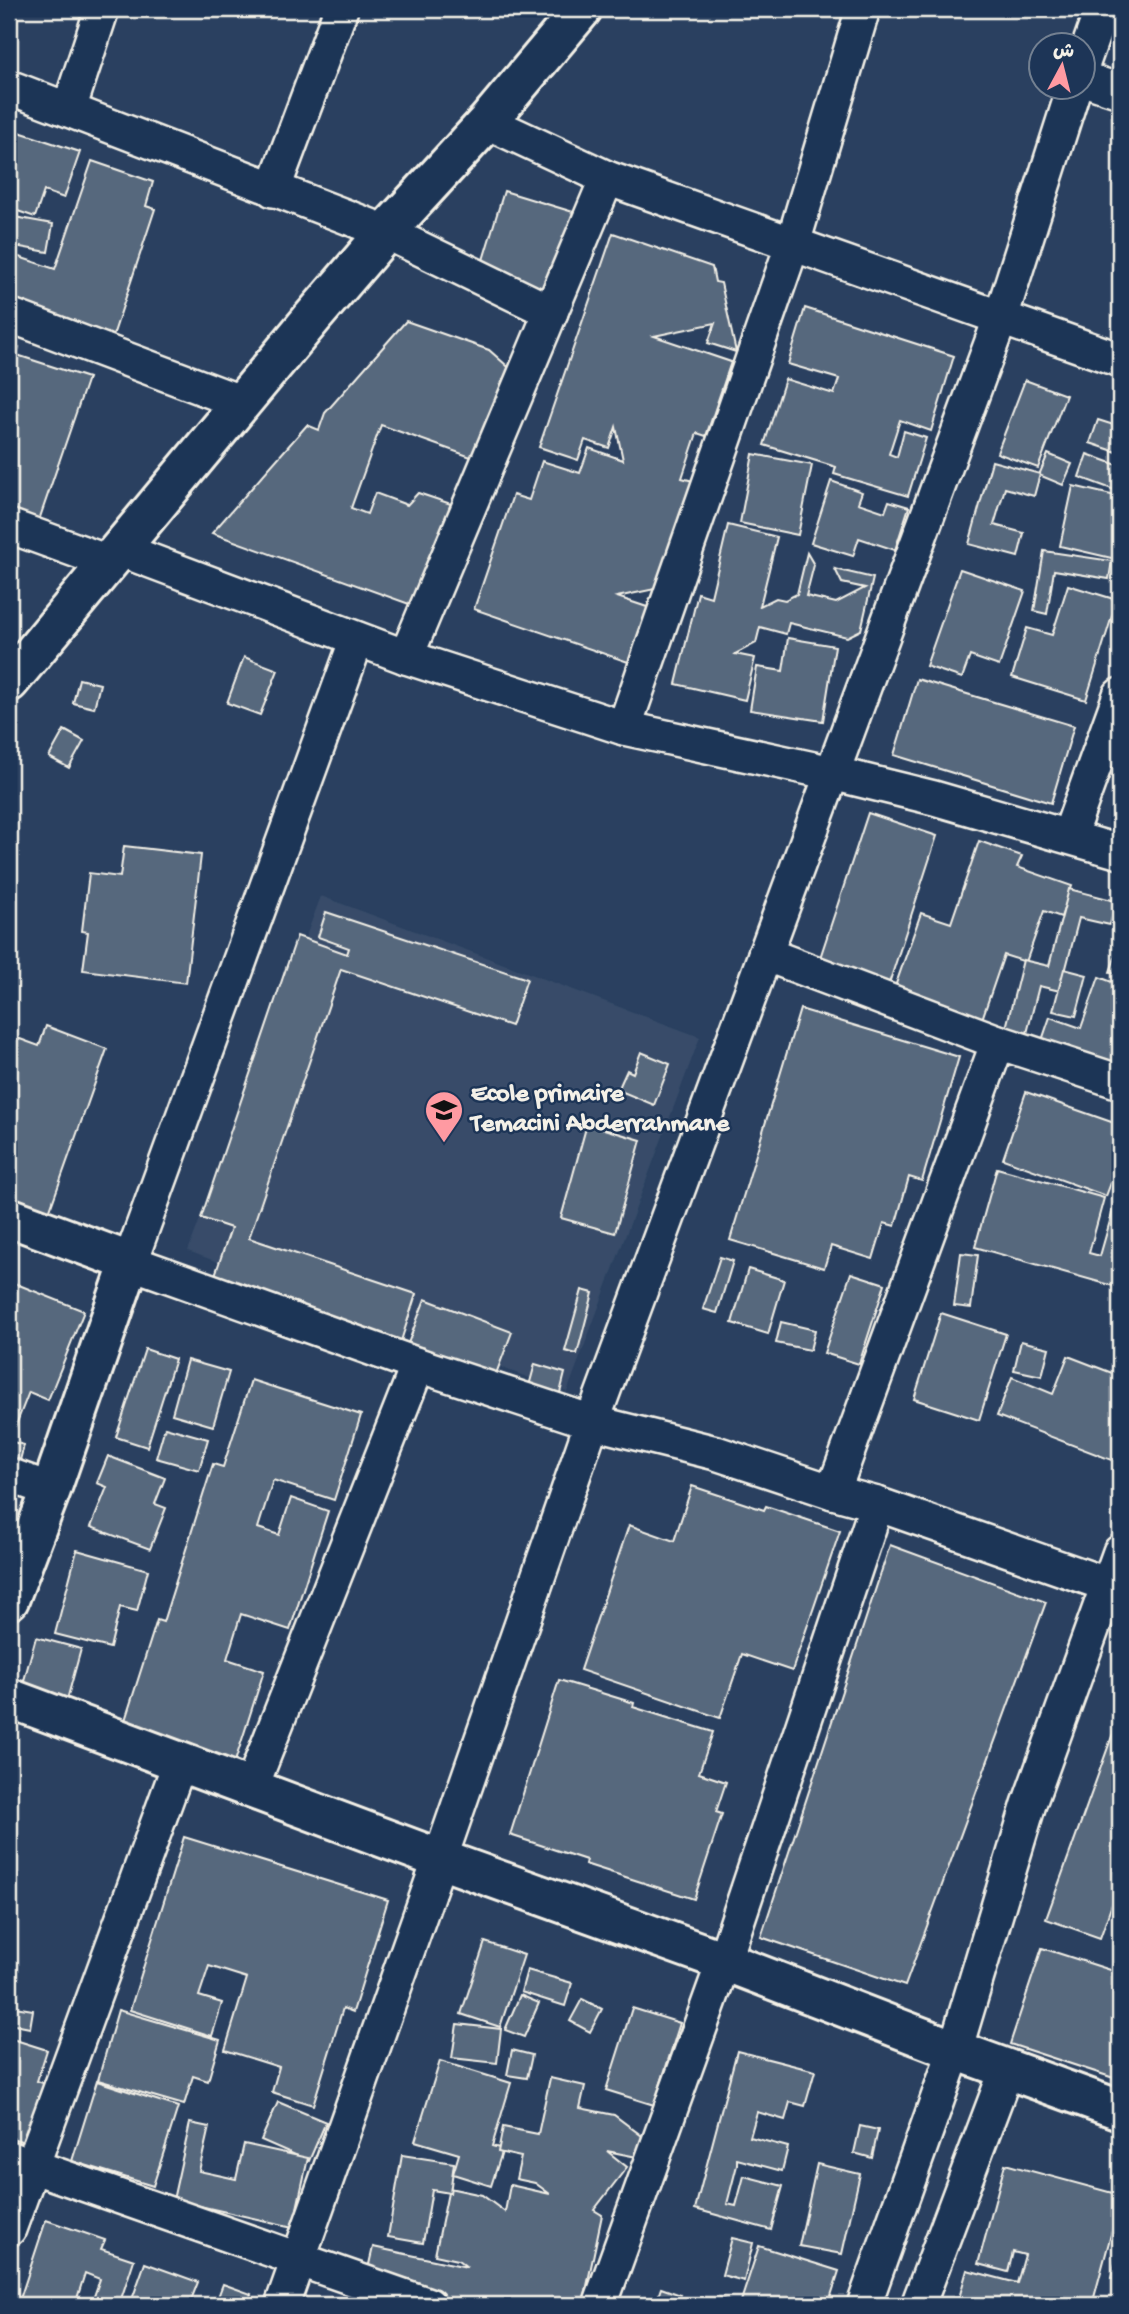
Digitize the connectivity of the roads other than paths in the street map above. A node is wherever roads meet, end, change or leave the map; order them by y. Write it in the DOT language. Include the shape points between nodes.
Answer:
graph roads {
  1 [pos="102,9"];
  2 [pos="341,9"];
  3 [pos="582,9"];
  4 [pos="863,9"];
  5 [pos="1102,9"];
  6 [pos="1093,32"];
  7 [pos="1098,84"];
  8 [pos="9,87"];
  9 [pos="1120,91"];
  10 [pos="1070,102"];
  11 [pos="68,109"];
  12 [pos="487,122"];
  13 [pos="607,178"];
  14 [pos="273,190"];
  15 [pos="386,232"];
  16 [pos="793,243"];
  17 [pos="551,312"];
  18 [pos="9,315"];
  19 [pos="1001,317"];
  20 [pos="1120,360"];
  21 [pos="240,402"];
  22 [pos="9,526"];
  23 [pos="114,555"];
  24 [pos="357,639"];
  25 [pos="406,657"];
  26 [pos="9,682"];
  27 [pos="1120,695"];
  28 [pos="624,728"];
  29 [pos="832,773"];
  30 [pos="1069,836"];
  31 [pos="1120,852"];
  32 [pos="765,954"];
  33 [pos="998,1042"];
  34 [pos="1120,1082"];
  35 [pos="9,1217"];
  36 [pos="130,1262"];
  37 [pos="418,1365"];
  38 [pos="592,1422"];
  39 [pos="9,1475"];
  40 [pos="51,1490"];
  41 [pos="833,1492"];
  42 [pos="877,1504"];
  43 [pos="1120,1552"];
  44 [pos="1115,1587"];
  45 [pos="9,1600"];
  46 [pos="9,1699"];
  47 [pos="180,1762"];
  48 [pos="251,1788"];
  49 [pos="440,1859"];
  50 [pos="724,1961"];
  51 [pos="955,2050"];
  52 [pos="1007,2069"];
  53 [pos="1120,2110"];
  54 [pos="20,2162"];
  55 [pos="9,2229"];
  56 [pos="299,2261"];
  57 [pos="282,2305"];
  58 [pos="429,2305"];
  59 [pos="600,2305"];
  60 [pos="864,2305"];
  61 [pos="918,2305"];
  1 -- 11 [label="street"];
  2 -- 14 [label="street"];
  3 -- 12 [label="street"];
  4 -- 16 [label="street"];
  5 -- 6 [label="street"];
  7 -- 9 [label="street"];
  8 -- 11 [label="street"];
  10 -- 19 [label="street"];
  11 -- 14 [label="street"];
  12 -- 13 [label="street"];
  12 -- 15 [label="street"];
  13 -- 16 [label="street"];
  13 -- 17 [label="street"];
  14 -- 15 [label="street"];
  15 -- 17 [label="street"];
  15 -- 21 [label="street"];
  16 -- 19 [label="street"];
  16 -- 28 [label="street"];
  17 -- 25 [label="street"];
  18 -- 21 [label="street"];
  19 -- 20 [label="street"];
  19 -- 29 [label="street"];
  21 -- 23 [label="street"];
  22 -- 23 [label="street"];
  23 -- 24 [label="street"];
  23 -- 26 [label="street"];
  24 -- 25 [label="street"];
  24 -- 36 [label="street"];
  25 -- 28 [label="street"];
  27 -- 30 [label="street"];
  28 -- 29 [label="street"];
  29 -- 30 [label="street"];
  29 -- 32 [label="street"];
  30 -- 31 [label="street"];
  32 -- 33 [label="street"];
  32 -- 38 [label="street"];
  33 -- 34 [label="street"];
  33 -- 41 [label="street"];
  35 -- 36 [label="street"];
  36 -- 37 [label="street"];
  36 -- 40 [label="street"];
  37 -- 38 [label="street"];
  37 -- 48 [label="street"];
  38 -- 41 [label="street" via="716,1453"];
  38 -- 49 [label="street"];
  39 -- 40 [label="street"];
  40 -- 45 [label="street"];
  41 -- 42 [label="street"];
  42 -- 44 [label="street"];
  42 -- 50 [label="street"];
  43 -- 44 [label="street"];
  44 -- 51 [label="street" via="1030,1804"];
  46 -- 47 [label="street"];
  47 -- 48 [label="street"];
  47 -- 54 [label="street"];
  48 -- 49 [label="street"];
  49 -- 50 [label="street"];
  49 -- 56 [label="street"];
  50 -- 51 [label="street"];
  50 -- 59 [label="street"];
  51 -- 52 [label="street"];
  51 -- 60 [label="street"];
  52 -- 53 [label="street"];
  52 -- 61 [label="street"];
  54 -- 55 [label="street"];
  54 -- 56 [label="street"];
  56 -- 57 [label="street"];
  56 -- 58 [label="street"];
}
